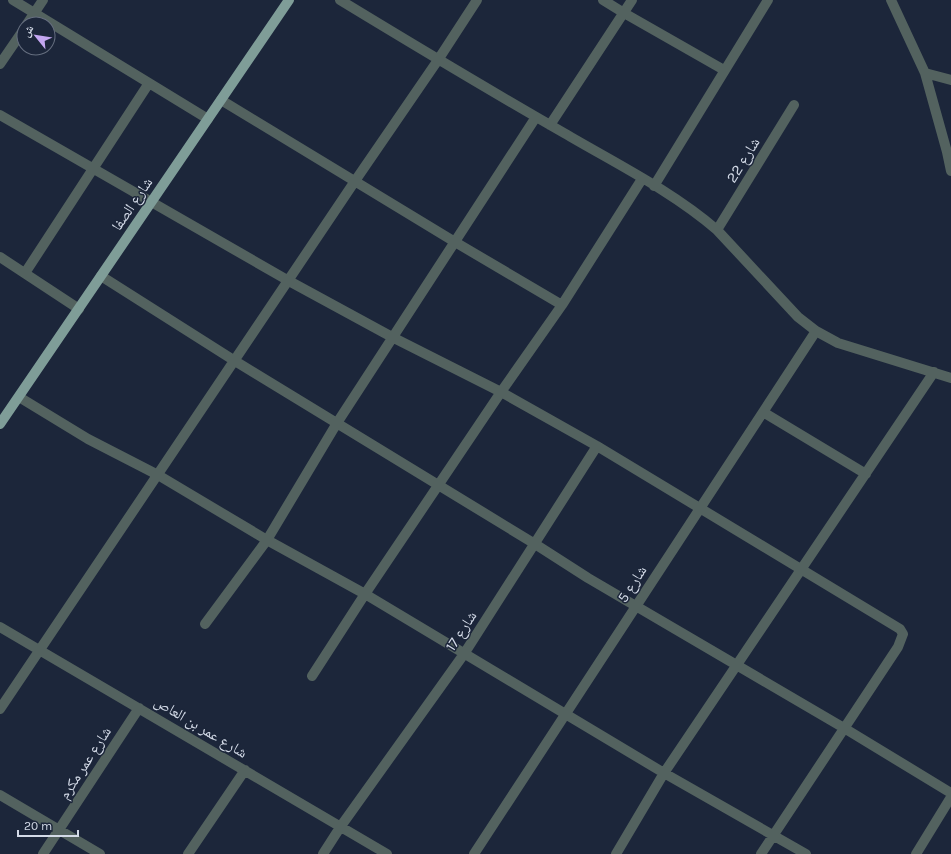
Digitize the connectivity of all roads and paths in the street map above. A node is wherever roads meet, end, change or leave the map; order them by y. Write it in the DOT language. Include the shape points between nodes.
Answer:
graph roads {
  1 [pos="13,0"];
  2 [pos="43,0"];
  3 [pos="289,0"];
  4 [pos="340,0"];
  5 [pos="477,0"];
  6 [pos="603,0"];
  7 [pos="632,0"];
  8 [pos="768,0"];
  9 [pos="891,0"];
  10 [pos="34,13"];
  11 [pos="624,13"];
  12 [pos="32,16"];
  13 [pos="16,41"];
  14 [pos="438,60"];
  15 [pos="0,64"];
  16 [pos="724,70"];
  17 [pos="925,73"];
  18 [pos="951,80"];
  19 [pos="149,83"];
  20 [pos="221,100"];
  21 [pos="794,105"];
  22 [pos="0,115"];
  23 [pos="536,117"];
  24 [pos="208,119"];
  25 [pos="550,125"];
  26 [pos="93,169"];
  27 [pos="951,171"];
  28 [pos="642,179"];
  29 [pos="355,181"];
  30 [pos="654,186"];
  31 [pos="151,202"];
  32 [pos="717,230"];
  33 [pos="455,242"];
  34 [pos="0,256"];
  35 [pos="25,273"];
  36 [pos="101,276"];
  37 [pos="290,280"];
  38 [pos="562,305"];
  39 [pos="79,309"];
  40 [pos="816,331"];
  41 [pos="392,337"];
  42 [pos="235,361"];
  43 [pos="934,372"];
  44 [pos="951,378"];
  45 [pos="501,392"];
  46 [pos="19,397"];
  47 [pos="763,412"];
  48 [pos="337,423"];
  49 [pos="0,424"];
  50 [pos="597,446"];
  51 [pos="866,474"];
  52 [pos="158,475"];
  53 [pos="439,486"];
  54 [pos="700,508"];
  55 [pos="267,540"];
  56 [pos="535,544"];
  57 [pos="802,570"];
  58 [pos="365,594"];
  59 [pos="636,606"];
  60 [pos="205,624"];
  61 [pos="0,627"];
  62 [pos="40,650"];
  63 [pos="464,654"];
  64 [pos="736,666"];
  65 [pos="312,676"];
  66 [pos="139,708"];
  67 [pos="0,710"];
  68 [pos="566,713"];
  69 [pos="844,728"];
  70 [pos="244,770"];
  71 [pos="664,773"];
  72 [pos="951,793"];
  73 [pos="0,796"];
  74 [pos="951,798"];
  75 [pos="341,826"];
  76 [pos="59,830"];
  77 [pos="773,835"];
  78 [pos="42,854"];
  79 [pos="100,854"];
  80 [pos="188,854"];
  81 [pos="323,854"];
  82 [pos="387,854"];
  83 [pos="474,854"];
  84 [pos="616,854"];
  85 [pos="761,854"];
  86 [pos="806,854"];
  87 [pos="916,854"];
  1 -- 10 [label="street"];
  2 -- 10 [label="street"];
  3 -- 20 [label="main road, شارع الصفا"];
  4 -- 14 [label="street"];
  5 -- 14 [label="street"];
  6 -- 11 [label="street"];
  7 -- 11 [label="street"];
  8 -- 16 [label="street"];
  9 -- 17 [label="street"];
  10 -- 12 [label="street"];
  10 -- 19 [label="street"];
  11 -- 16 [label="street"];
  11 -- 25 [label="street"];
  13 -- 15 [label="street"];
  14 -- 23 [label="street"];
  14 -- 29 [label="street"];
  16 -- 30 [label="street"];
  17 -- 18 [label="street"];
  17 -- 27 [label="street"];
  19 -- 24 [label="street"];
  19 -- 26 [label="street"];
  20 -- 24 [label="main road, شارع الصفا"];
  20 -- 29 [label="street"];
  21 -- 32 [label="street, شارع 22"];
  22 -- 26 [label="street"];
  23 -- 25 [label="street"];
  23 -- 33 [label="street"];
  24 -- 31 [label="main road, شارع الصفا"];
  25 -- 28 [label="street"];
  26 -- 31 [label="street"];
  26 -- 35 [label="street"];
  28 -- 30 [label="street"];
  28 -- 38 [label="street"];
  29 -- 33 [label="street"];
  29 -- 37 [label="street"];
  30 -- 32 [label="street"];
  31 -- 36 [label="main road, شارع الصفا"];
  31 -- 37 [label="street"];
  32 -- 40 [label="street" via="798,317"];
  33 -- 38 [label="street"];
  33 -- 41 [label="street"];
  34 -- 35 [label="street"];
  35 -- 39 [label="street"];
  36 -- 39 [label="main road, شارع الصفا"];
  36 -- 42 [label="street"];
  37 -- 41 [label="street"];
  37 -- 42 [label="street"];
  38 -- 45 [label="street"];
  39 -- 46 [label="main road, شارع الصفا"];
  40 -- 43 [label="street" via="838,343"];
  40 -- 47 [label="street, شارع 5"];
  41 -- 45 [label="street"];
  41 -- 48 [label="street"];
  42 -- 48 [label="street"];
  42 -- 52 [label="street"];
  43 -- 44 [label="street"];
  43 -- 51 [label="street"];
  45 -- 50 [label="street"];
  45 -- 53 [label="street"];
  46 -- 49 [label="main road, شارع الصفا"];
  46 -- 52 [label="street" via="88,439"];
  47 -- 51 [label="street"];
  47 -- 54 [label="street, شارع 5"];
  48 -- 53 [label="street"];
  48 -- 55 [label="street"];
  50 -- 54 [label="street"];
  50 -- 56 [label="street, شارع 17"];
  51 -- 57 [label="street"];
  52 -- 55 [label="street"];
  52 -- 62 [label="street"];
  53 -- 56 [label="street"];
  53 -- 58 [label="street"];
  54 -- 57 [label="street"];
  54 -- 59 [label="street, شارع 5"];
  55 -- 58 [label="street"];
  55 -- 60 [label="street"];
  56 -- 59 [label="street"];
  56 -- 63 [label="street, شارع 17"];
  57 -- 64 [label="street"];
  57 -- 69 [label="street" via="902,632 898,647"];
  58 -- 63 [label="street"];
  58 -- 65 [label="street"];
  59 -- 64 [label="street"];
  59 -- 68 [label="street, شارع 5"];
  61 -- 62 [label="street, شارع عمر بن العاص"];
  62 -- 66 [label="street, شارع عمر بن العاص"];
  62 -- 67 [label="street"];
  63 -- 68 [label="street"];
  63 -- 75 [label="street, شارع 17"];
  64 -- 69 [label="street"];
  64 -- 71 [label="street"];
  66 -- 70 [label="street, شارع عمر بن العاص"];
  66 -- 76 [label="street, شارع عمر مكرم"];
  68 -- 71 [label="street"];
  68 -- 83 [label="street, شارع 5"];
  69 -- 72 [label="street"];
  69 -- 77 [label="street"];
  70 -- 75 [label="street, شارع عمر بن العاص"];
  70 -- 80 [label="street"];
  71 -- 77 [label="street"];
  71 -- 84 [label="street"];
  73 -- 76 [label="street"];
  74 -- 87 [label="street"];
  75 -- 81 [label="street, شارع 17"];
  75 -- 82 [label="street, شارع عمر بن العاص"];
  76 -- 78 [label="street, شارع عمر مكرم"];
  76 -- 79 [label="street"];
  77 -- 85 [label="street"];
  77 -- 86 [label="street"];
}
